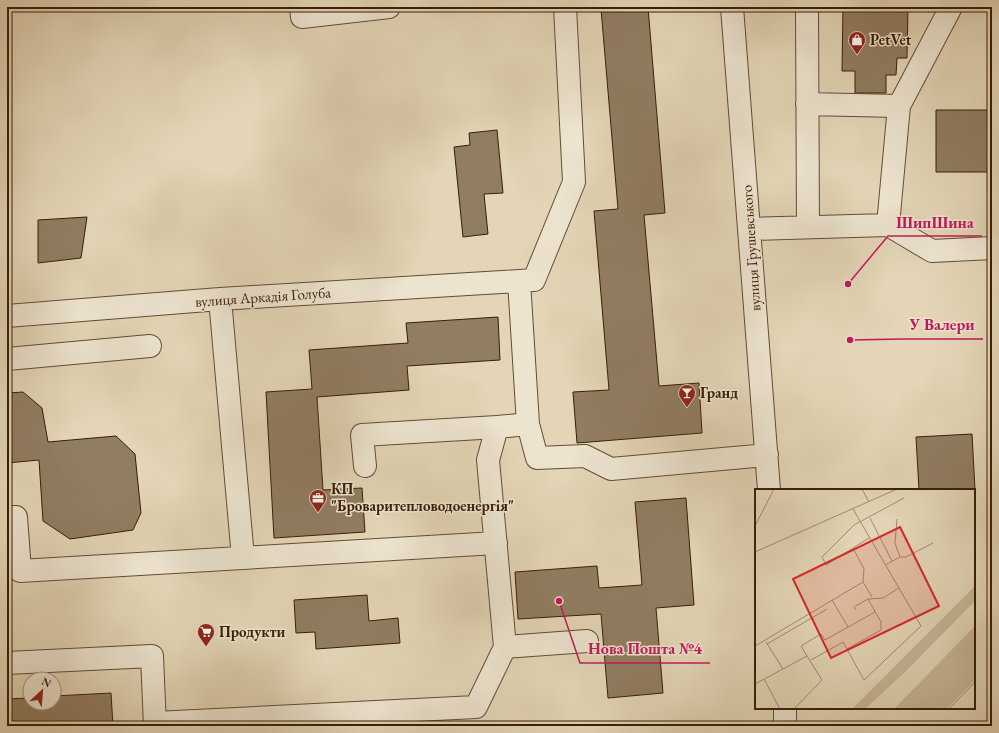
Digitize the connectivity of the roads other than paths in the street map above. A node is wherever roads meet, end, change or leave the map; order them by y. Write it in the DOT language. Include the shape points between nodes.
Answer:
graph roads {
  1 [pos="301,7"];
  2 [pos="389,7"];
  3 [pos="564,7"];
  4 [pos="732,7"];
  5 [pos="806,7"];
  6 [pos="951,7"];
  7 [pos="807,104"];
  8 [pos="899,106"];
  9 [pos="888,225"];
  10 [pos="808,227"];
  11 [pos="750,229"];
  12 [pos="992,248"];
  13 [pos="519,281"];
  14 [pos="220,299"];
  15 [pos="7,316"];
  16 [pos="150,346"];
  17 [pos="7,359"];
  18 [pos="528,424"];
  19 [pos="497,426"];
  20 [pos="767,455"];
  21 [pos="365,466"];
  22 [pos="769,489"];
  23 [pos="7,517"];
  24 [pos="496,543"];
  25 [pos="243,558"];
  26 [pos="587,641"];
  27 [pos="504,647"];
  28 [pos="7,663"];
  29 [pos="784,709"];
  30 [pos="155,725"];
  31 [pos="786,726"];
  1 -- 2 [label="street" via="302,17"];
  3 -- 13 [label="street, вулиця Аркадія Голуба" via="574,182 534,280"];
  4 -- 11 [label="street, вулиця Грушевського"];
  5 -- 7 [label="street"];
  6 -- 8 [label="street"];
  7 -- 8 [label="street"];
  7 -- 10 [label="street"];
  8 -- 9 [label="street"];
  9 -- 10 [label="street"];
  9 -- 12 [label="street" via="932,251"];
  10 -- 11 [label="street"];
  11 -- 20 [label="street, вулиця Грушевського"];
  13 -- 14 [label="street, вулиця Аркадія Голуба"];
  13 -- 18 [label="street"];
  14 -- 15 [label="street, вулиця Аркадія Голуба"];
  14 -- 25 [label="street"];
  16 -- 17 [label="street"];
  18 -- 19 [label="street"];
  18 -- 20 [label="street" via="537,458 585,456 611,469"];
  19 -- 21 [label="street" via="362,435"];
  19 -- 24 [label="street" via="488,460"];
  20 -- 22 [label="street, вулиця Грушевського"];
  23 -- 25 [label="street" via="16,517 20,571"];
  24 -- 25 [label="street"];
  24 -- 27 [label="street"];
  26 -- 27 [label="street"];
  27 -- 30 [label="street" via="476,707"];
  28 -- 30 [label="street" via="152,656"];
  29 -- 31 [label="street"];
}
